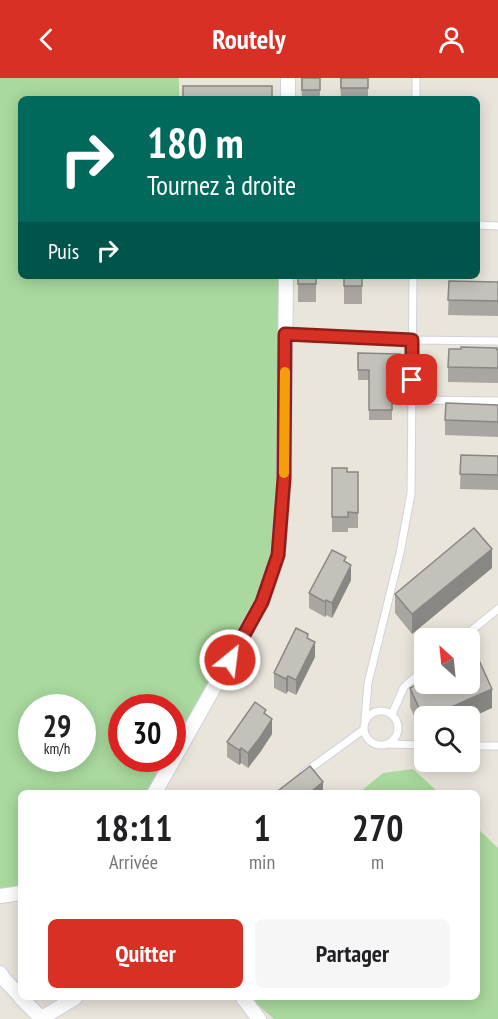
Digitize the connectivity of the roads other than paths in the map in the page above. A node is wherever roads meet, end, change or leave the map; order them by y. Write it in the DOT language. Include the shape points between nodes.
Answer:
graph roads {
  1 [pos="288,78"];
  2 [pos="416,78"];
  3 [pos="288,96"];
  4 [pos="416,96"];
  5 [pos="480,225"];
  6 [pos="498,225"];
  7 [pos="286,279"];
  8 [pos="413,279"];
  9 [pos="285,334"];
  10 [pos="412,340"];
  11 [pos="498,341"];
  12 [pos="412,400"];
  13 [pos="498,400"];
  14 [pos="498,609"];
  15 [pos="475,628"];
  16 [pos="414,678"];
  17 [pos="392,714"];
  18 [pos="365,719"];
  19 [pos="363,730"];
  20 [pos="388,744"];
  21 [pos="414,745"];
  22 [pos="480,746"];
  23 [pos="498,746"];
  24 [pos="302,774"];
  25 [pos="156,790"];
  26 [pos="18,893"];
  27 [pos="0,896"];
  28 [pos="0,973"];
  29 [pos="18,994"];
  30 [pos="24,1000"];
  31 [pos="72,1000"];
  32 [pos="245,1000"];
  33 [pos="41,1019"];
  34 [pos="259,1019"];
  1 -- 3 [label="street"];
  2 -- 4 [label="lane"];
  5 -- 6 [label="lane"];
  7 -- 9 [label="street"];
  8 -- 10 [label="lane"];
  9 -- 10 [label="lane"];
  9 -- 25 [label="street" via="284,478 278,555 262,602"];
  10 -- 11 [label="lane"];
  10 -- 12 [label="lane"];
  12 -- 13 [label="lane"];
  12 -- 18 [label="lane" via="411,493 368,683"];
  14 -- 15 [label="lane"];
  16 -- 17 [label="lane" via="404,687"];
  17 -- 18 [label="lane" via="375,712"];
  17 -- 20 [label="lane" via="398,730"];
  18 -- 19 [label="lane"];
  19 -- 20 [label="lane" via="372,743"];
  19 -- 24 [label="lane"];
  20 -- 21 [label="lane"];
  22 -- 23 [label="lane"];
  26 -- 27 [label="street"];
  28 -- 29 [label="street"];
  30 -- 33 [label="street"];
  31 -- 33 [label="street"];
  32 -- 34 [label="street"];
}
